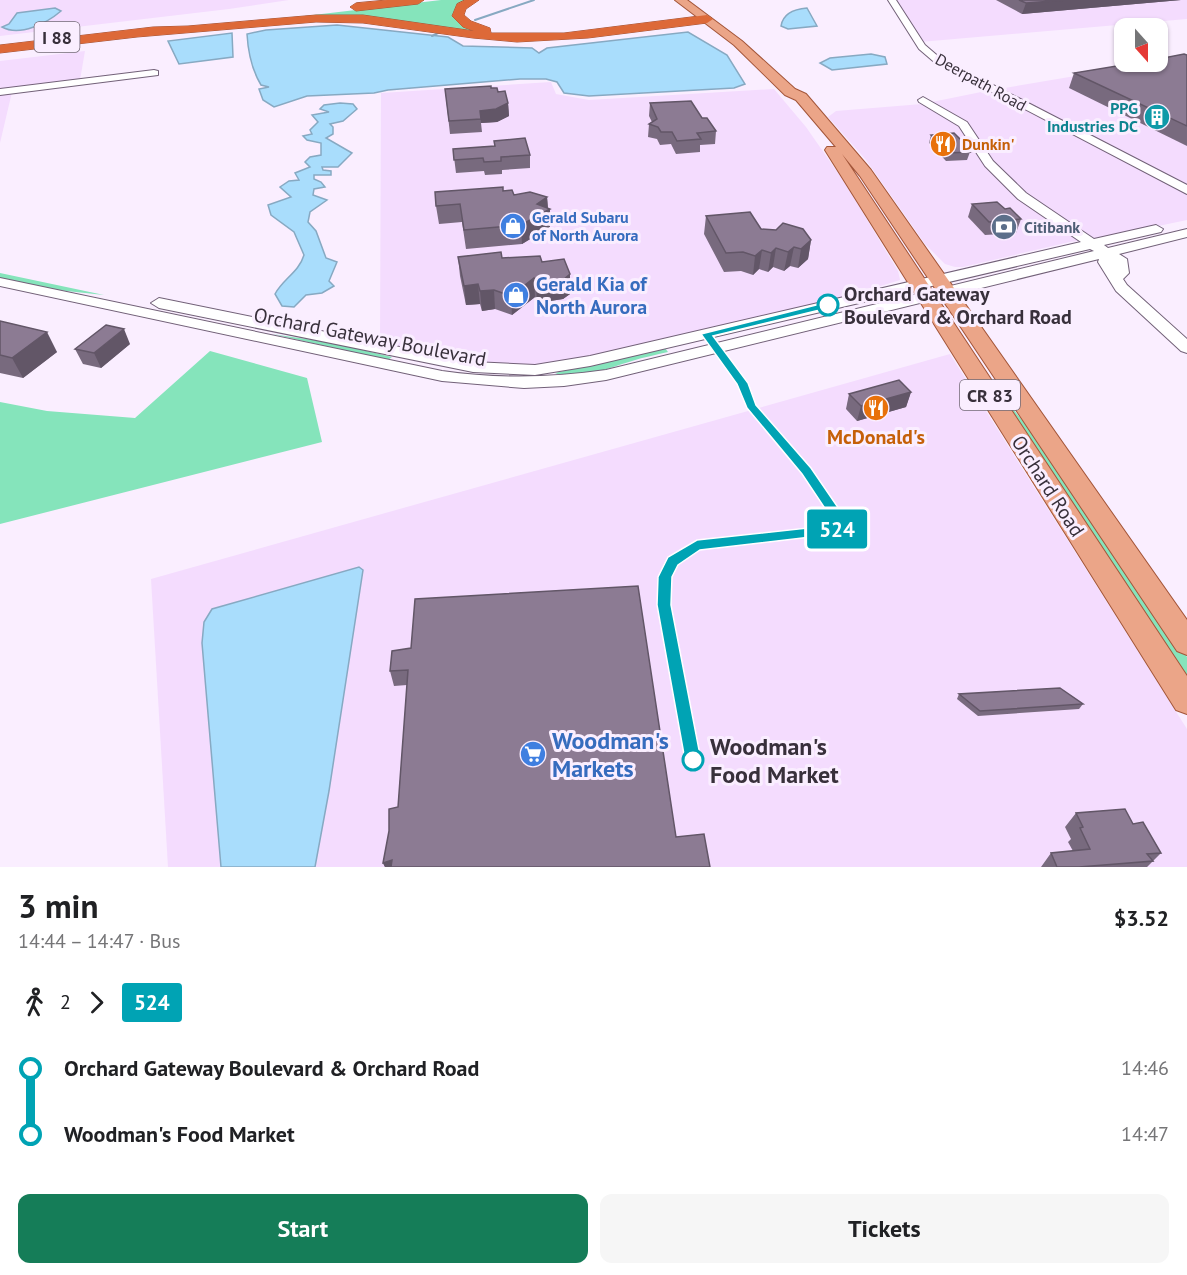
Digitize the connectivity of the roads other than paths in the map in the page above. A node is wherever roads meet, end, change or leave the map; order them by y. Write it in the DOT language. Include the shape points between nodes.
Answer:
graph roads {
  1 [pos="376,0"];
  2 [pos="418,0"];
  3 [pos="473,0"];
  4 [pos="892,0"];
  5 [pos="685,3"];
  6 [pos="262,10"];
  7 [pos="704,17"];
  8 [pos="670,19"];
  9 [pos="114,30"];
  10 [pos="137,33"];
  11 [pos="0,44"];
  12 [pos="0,49"];
  13 [pos="154,73"];
  14 [pos="0,92"];
  15 [pos="790,92"];
  16 [pos="923,100"];
  17 [pos="1187,190"];
  18 [pos="1187,222"];
  19 [pos="1187,233"];
  20 [pos="1092,243"];
  21 [pos="1107,254"];
  22 [pos="0,269"];
  23 [pos="0,282"];
  24 [pos="933,288"];
  25 [pos="1187,348"];
  26 [pos="1187,643"];
  27 [pos="1187,701"];
  1 -- 9 [label="highway, I 88"];
  2 -- 10 [label="highway, I 88"];
  3 -- 8 [label="highway" via="458,10 459,19 478,29 506,34"];
  4 -- 17 [label="street, Deerpath Road" via="922,47 936,59"];
  5 -- 7 [label="main road, Orchard Road / CR 83"];
  5 -- 8 [label="highway" via="683,15"];
  6 -- 9 [label="highway"];
  7 -- 8 [label="highway"];
  7 -- 10 [label="highway" via="531,38 341,18"];
  7 -- 15 [label="main road, Orchard Road / CR 83" via="750,53"];
  9 -- 11 [label="highway, I 88"];
  10 -- 12 [label="highway, I 88"];
  13 -- 14 [label="street"];
  15 -- 24 [label="main road, Orchard Road / CR 83" via="789,98"];
  15 -- 24 [label="main road, Orchard Road / CR 83" via="801,97 866,173"];
  16 -- 20 [label="street" via="963,124 989,163 1022,196"];
  18 -- 20 [label="street, Orchard Gateway Boulevard"];
  19 -- 21 [label="street, Orchard Gateway Boulevard"];
  20 -- 21 [label="street"];
  20 -- 24 [label="street, Orchard Gateway Boulevard"];
  21 -- 24 [label="street, Orchard Gateway Boulevard"];
  21 -- 25 [label="street" via="1105,262 1121,288"];
  22 -- 24 [label="street, Orchard Gateway Boulevard" via="448,363 511,370 556,368"];
  23 -- 24 [label="street, Orchard Gateway Boulevard" via="442,376 502,384 551,383 606,375"];
  24 -- 26 [label="main road, Orchard Road / CR 83"];
  24 -- 27 [label="main road, Orchard Road / CR 83"];
}
